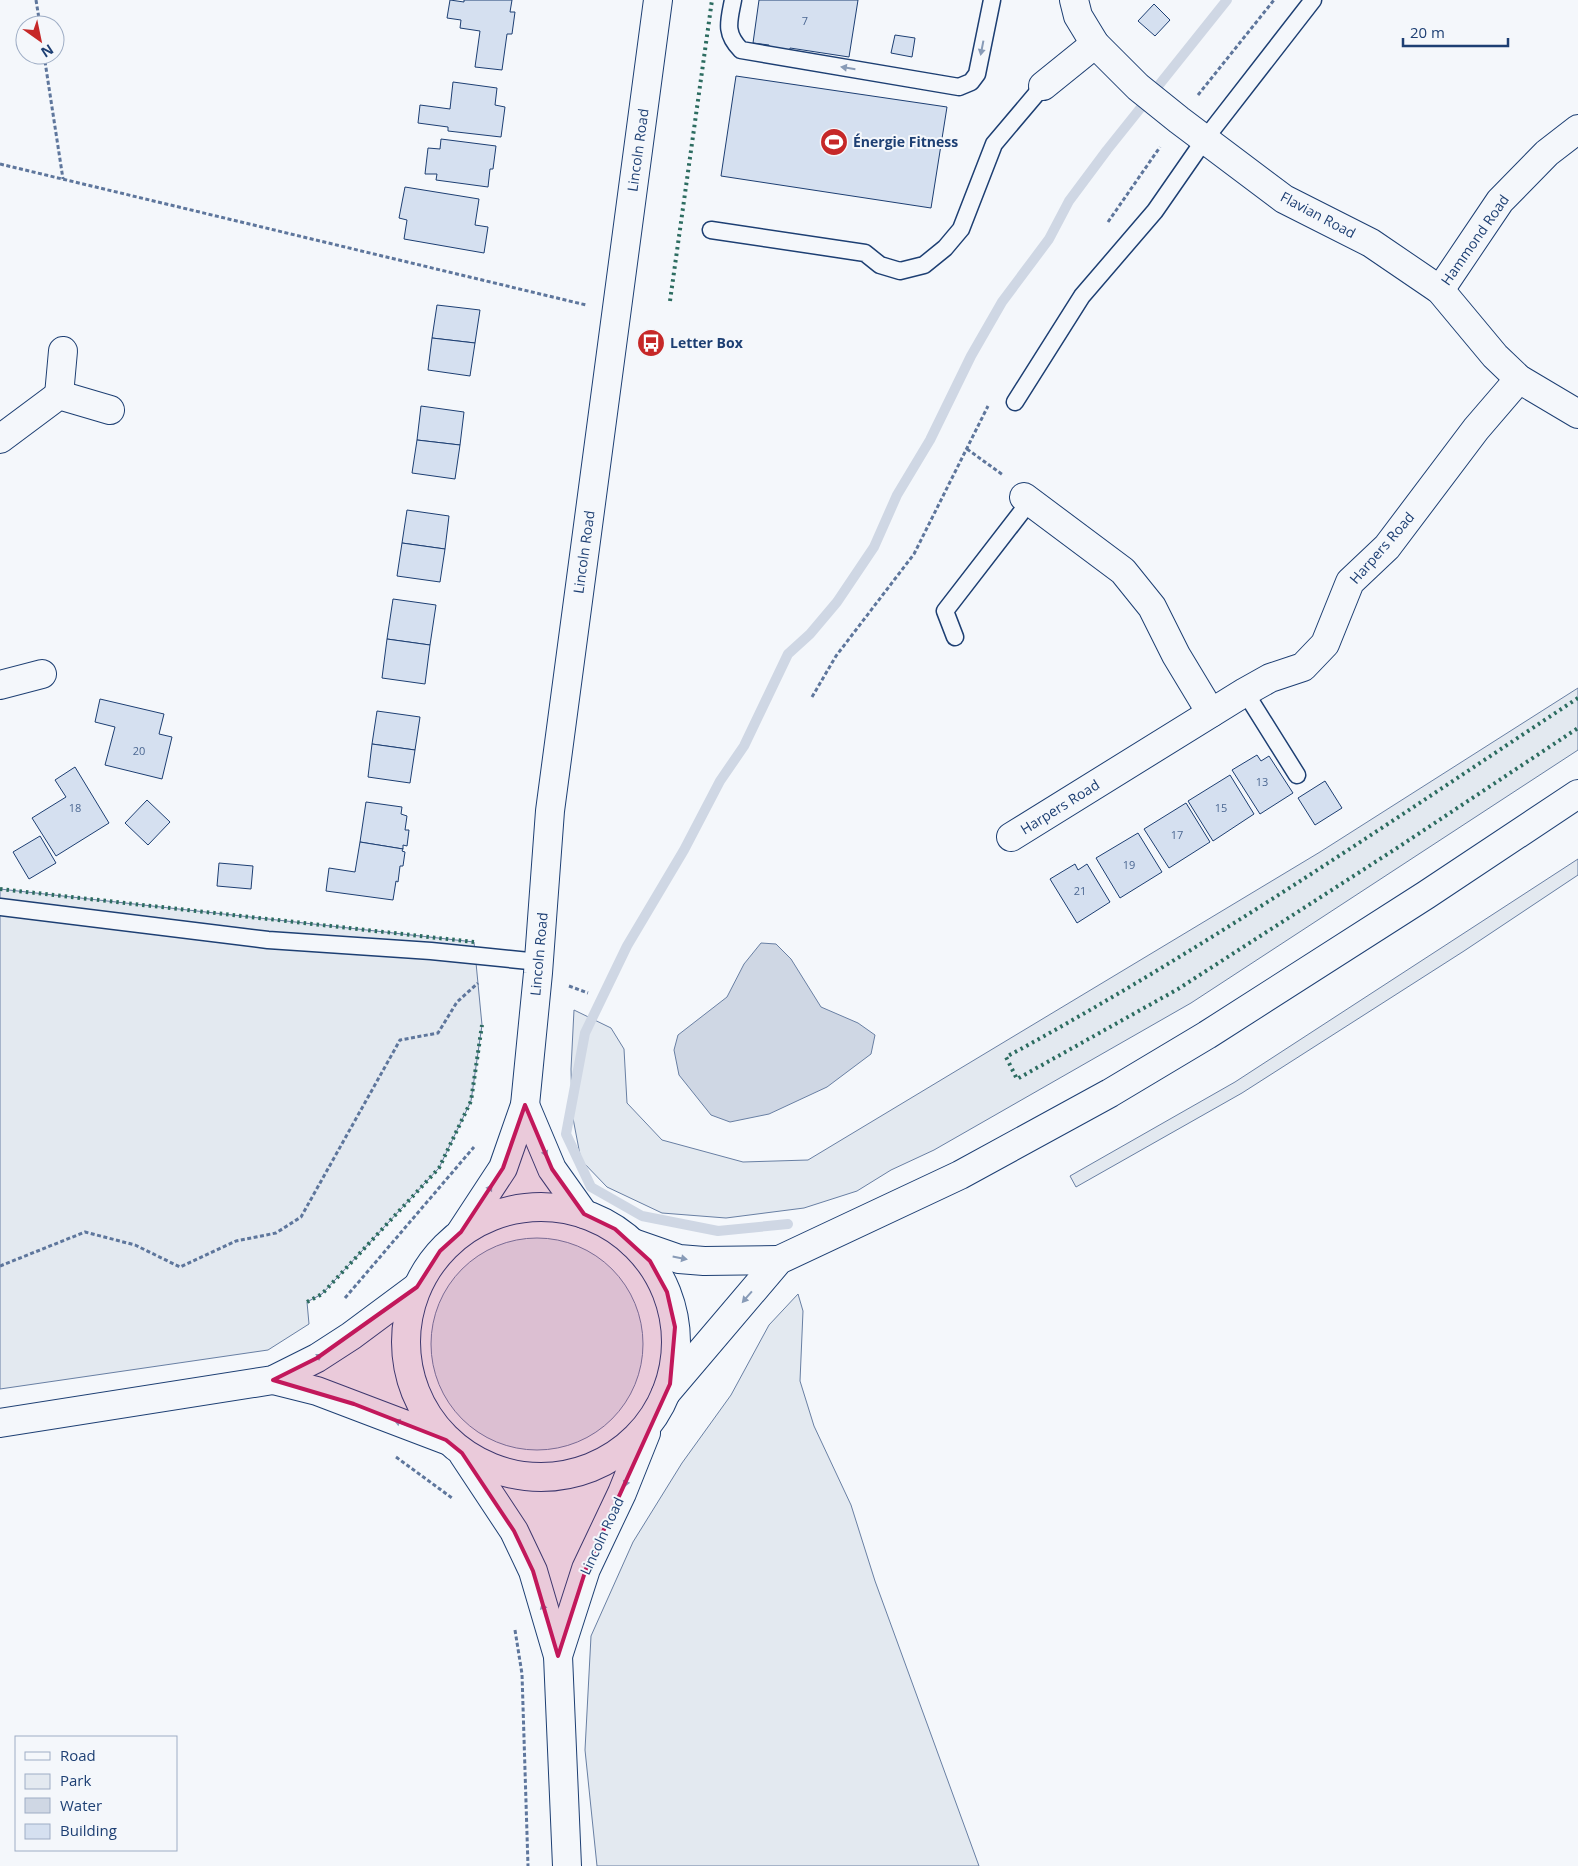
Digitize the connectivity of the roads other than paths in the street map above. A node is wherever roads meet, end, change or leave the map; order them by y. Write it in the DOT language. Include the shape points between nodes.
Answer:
graph roads {
  1 [pos="658,0"];
  2 [pos="733,0"];
  3 [pos="992,0"];
  4 [pos="1074,0"];
  5 [pos="1313,0"];
  6 [pos="1095,44"];
  7 [pos="1043,86"];
  8 [pos="1578,129"];
  9 [pos="1205,140"];
  10 [pos="711,230"];
  11 [pos="1440,290"];
  12 [pos="64,351"];
  13 [pos="1519,379"];
  14 [pos="59,395"];
  15 [pos="1015,402"];
  16 [pos="110,410"];
  17 [pos="1578,414"];
  18 [pos="0,439"];
  19 [pos="1027,500"];
  20 [pos="955,637"];
  21 [pos="42,674"];
  22 [pos="0,685"];
  23 [pos="1245,692"];
  24 [pos="1211,713"];
  25 [pos="1297,775"];
  26 [pos="1578,794"];
  27 [pos="1010,837"];
  28 [pos="0,907"];
  29 [pos="539,962"];
  30 [pos="525,1105"];
  31 [pos="584,1214"];
  32 [pos="461,1232"];
  33 [pos="633,1243"];
  34 [pos="779,1260"];
  35 [pos="417,1287"];
  36 [pos="273,1380"];
  37 [pos="666,1393"];
  38 [pos="652,1418"];
  39 [pos="0,1423"];
  40 [pos="454,1447"];
  41 [pos="558,1656"];
  42 [pos="567,1866"];
  1 -- 29 [label="main road, Lincoln Road" via="550,811"];
  3 -- 2 [label="lane, one-way" via="977,74 971,82 959,87 741,50 729,34"];
  4 -- 6 [label="main road, Flavian Road" via="1078,16"];
  5 -- 9 [label="lane"];
  6 -- 7 [label="main road"];
  6 -- 9 [label="main road, Flavian Road" via="1138,87"];
  7 -- 10 [label="lane" via="994,144 961,229 924,265 900,271 880,265 865,253"];
  8 -- 11 [label="main road, Hammond Road" via="1547,153 1500,201"];
  9 -- 11 [label="main road, Flavian Road" via="1284,199 1371,243"];
  9 -- 15 [label="lane" via="1155,211 1082,296"];
  11 -- 13 [label="main road, Flavian Road" via="1495,356"];
  12 -- 14 [label="main road"];
  13 -- 17 [label="main road, Flavian Road"];
  13 -- 23 [label="main road, Harpers Road" via="1476,429 1387,547 1350,582 1325,644 1303,667 1270,678"];
  14 -- 16 [label="main road"];
  14 -- 18 [label="main road"];
  19 -- 20 [label="lane" via="945,612"];
  19 -- 24 [label="main road" via="1124,571 1152,607"];
  21 -- 22 [label="main road"];
  23 -- 24 [label="main road, Harpers Road"];
  23 -- 25 [label="lane"];
  24 -- 27 [label="main road, Harpers Road"];
  26 -- 34 [label="main road" via="1426,895 1110,1093 960,1175"];
  28 -- 29 [label="lane" via="268,940"];
  29 -- 30 [label="main road, Lincoln Road"];
  30 -- 31 [label="main road, Lincoln Road, one-way" via="552,1169"];
  32 -- 30 [label="main road, Lincoln Road, one-way" via="503,1168"];
  31 -- 32 [label="main road" via="556,1207 520,1208 486,1218"];
  31 -- 33 [label="main road" via="610,1226"];
  32 -- 35 [label="main road" via="440,1251"];
  33 -- 34 [label="main road, one-way" via="679,1259"];
  33 -- 37 [label="main road" via="650,1261 662,1282 673,1315 676,1351"];
  34 -- 37 [label="main road, one-way"];
  36 -- 35 [label="main road, one-way" via="345,1341"];
  35 -- 40 [label="main road, Lincoln Road" via="407,1322 406,1359 415,1395 434,1426"];
  36 -- 39 [label="main road"];
  40 -- 36 [label="main road, one-way" via="318,1391"];
  37 -- 38 [label="main road"];
  38 -- 40 [label="main road" via="623,1450 572,1474 514,1475 488,1467"];
  38 -- 41 [label="main road, Lincoln Road, one-way" via="586,1569"];
  41 -- 40 [label="main road, Lincoln Road, one-way" via="534,1571 514,1531"];
  41 -- 42 [label="main road, Lincoln Road"];
}
